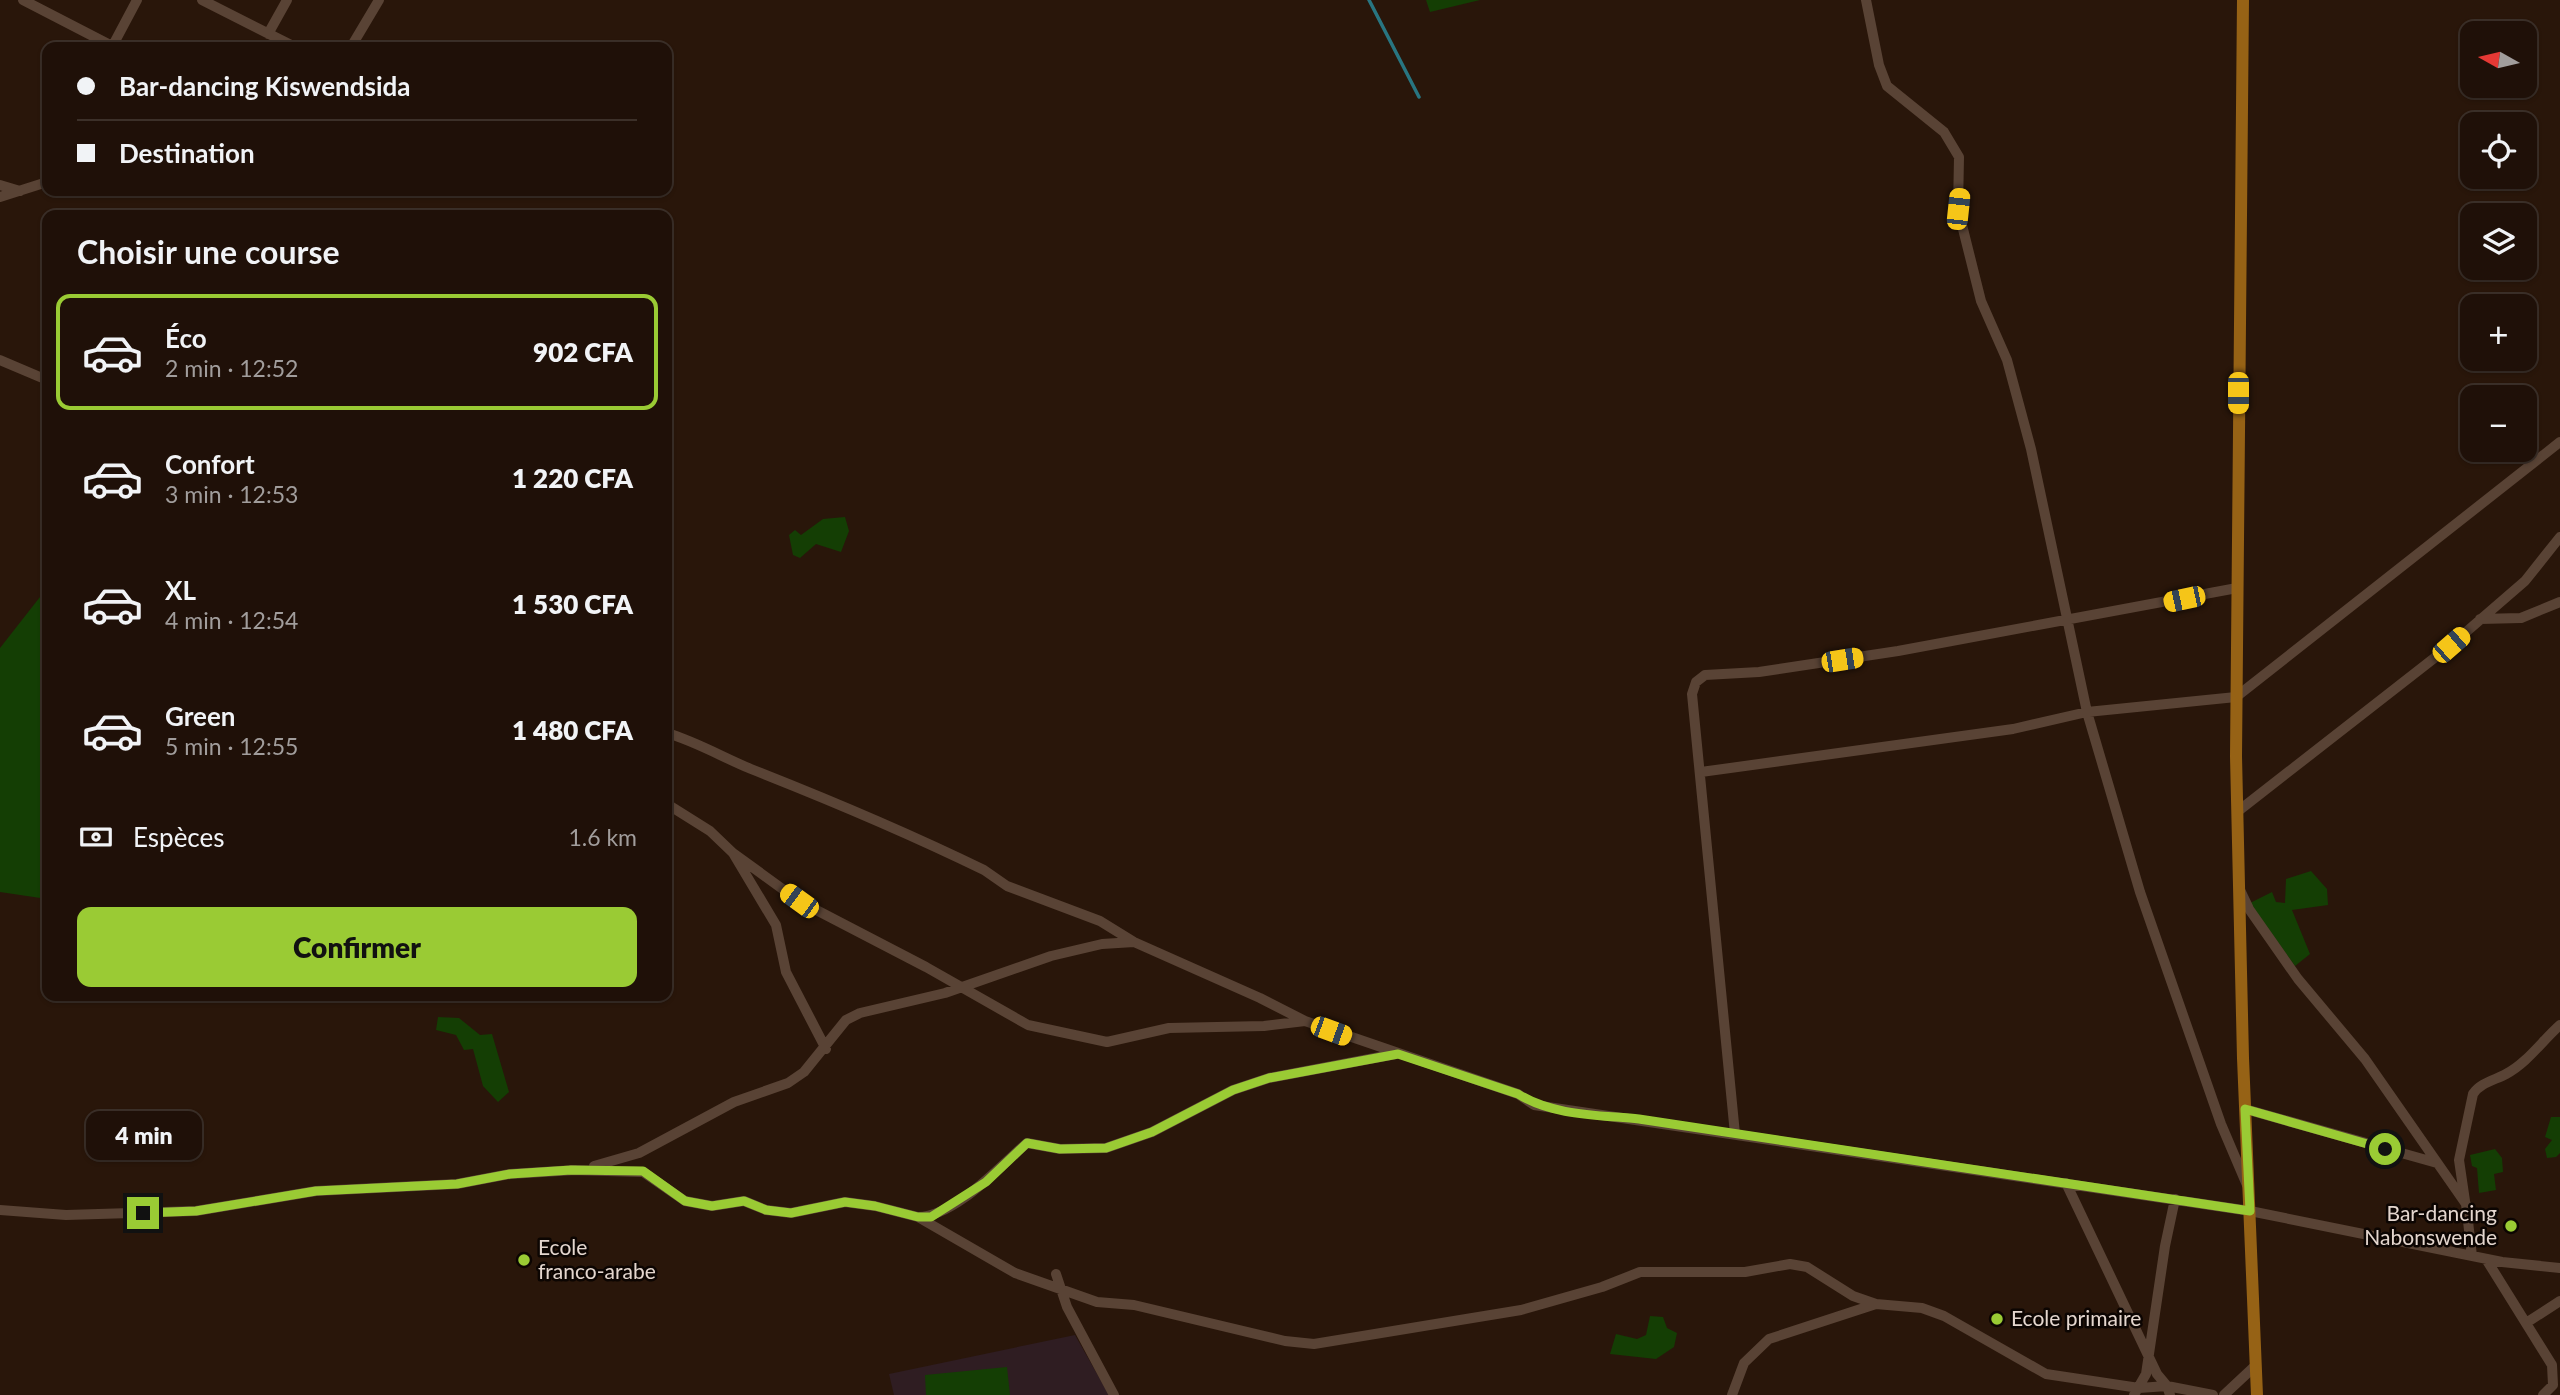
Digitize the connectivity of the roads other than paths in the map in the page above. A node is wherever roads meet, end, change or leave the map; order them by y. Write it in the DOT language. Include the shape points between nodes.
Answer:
graph roads {
  1 [pos="23,0"];
  2 [pos="137,0"];
  3 [pos="202,0"];
  4 [pos="287,0"];
  5 [pos="379,0"];
  6 [pos="1866,0"];
  7 [pos="2243,0"];
  8 [pos="42,4"];
  9 [pos="268,34"];
  10 [pos="105,42"];
  11 [pos="116,42"];
  12 [pos="285,42"];
  13 [pos="354,42"];
  14 [pos="0,184"];
  15 [pos="42,184"];
  16 [pos="20,191"];
  17 [pos="0,197"];
  18 [pos="0,360"];
  19 [pos="42,378"];
  20 [pos="2560,442"];
  21 [pos="2560,537"];
  22 [pos="2237,588"];
  23 [pos="2560,602"];
  24 [pos="2480,619"];
  25 [pos="2066,621"];
  26 [pos="2236,697"];
  27 [pos="2087,712"];
  28 [pos="672,735"];
  29 [pos="1701,772"];
  30 [pos="672,807"];
  31 [pos="2237,812"];
  32 [pos="733,853"];
  33 [pos="2238,884"];
  34 [pos="1134,942"];
  35 [pos="960,988"];
  36 [pos="1305,1021"];
  37 [pos="2560,1025"];
  38 [pos="825,1049"];
  39 [pos="1398,1054"];
  40 [pos="2245,1109"];
  41 [pos="1735,1134"];
  42 [pos="2437,1163"];
  43 [pos="571,1170"];
  44 [pos="2066,1183"];
  45 [pos="2250,1191"];
  46 [pos="2175,1199"];
  47 [pos="2466,1205"];
  48 [pos="0,1210"];
  49 [pos="2250,1211"];
  50 [pos="918,1217"];
  51 [pos="2472,1256"];
  52 [pos="2486,1259"];
  53 [pos="2560,1268"];
  54 [pos="1056,1274"];
  55 [pos="1062,1290"];
  56 [pos="2560,1301"];
  57 [pos="1876,1304"];
  58 [pos="2526,1322"];
  59 [pos="2148,1357"];
  60 [pos="2255,1366"];
  61 [pos="2168,1390"];
  62 [pos="2137,1391"];
  63 [pos="1114,1395"];
  64 [pos="1732,1395"];
  65 [pos="2213,1395"];
  66 [pos="2224,1395"];
  67 [pos="2257,1395"];
  68 [pos="2543,1395"];
  1 -- 8 [label="street"];
  2 -- 11 [label="street"];
  3 -- 9 [label="street"];
  4 -- 9 [label="street"];
  5 -- 13 [label="street"];
  6 -- 25 [label="street" via="1887,86 1944,132 1959,157 1958,209 1981,301 2007,360 2031,449"];
  7 -- 22 [label="main road"];
  8 -- 10 [label="street"];
  9 -- 12 [label="street"];
  14 -- 16 [label="street"];
  15 -- 16 [label="street"];
  16 -- 17 [label="street"];
  18 -- 19 [label="street"];
  20 -- 26 [label="street"];
  21 -- 24 [label="street" via="2525,581"];
  22 -- 25 [label="street"];
  22 -- 26 [label="main road"];
  23 -- 24 [label="street" via="2521,618"];
  24 -- 31 [label="street"];
  25 -- 27 [label="street"];
  25 -- 29 [label="street" via="1799,666 1705,676 1696,681 1692,694"];
  26 -- 27 [label="street"];
  26 -- 31 [label="main road"];
  27 -- 29 [label="street" via="2012,729"];
  27 -- 45 [label="street" via="2140,892 2221,1124"];
  28 -- 34 [label="street" via="831,800 984,870 1007,886 1100,921"];
  29 -- 41 [label="street"];
  30 -- 32 [label="street" via="710,831"];
  31 -- 33 [label="main road"];
  32 -- 35 [label="street" via="799,901"];
  32 -- 38 [label="street" via="776,925 786,972"];
  33 -- 40 [label="main road"];
  33 -- 42 [label="street" via="2249,909 2291,969 2365,1059"];
  34 -- 35 [label="street" via="1051,956"];
  34 -- 36 [label="street"];
  35 -- 36 [label="street" via="1028,1025 1107,1042 1169,1028"];
  35 -- 38 [label="street" via="860,1013 846,1020"];
  36 -- 39 [label="street"];
  37 -- 47 [label="street" via="2522,1064 2473,1094 2459,1160"];
  38 -- 43 [label="street" via="788,1083 734,1102 619,1161"];
  39 -- 41 [label="street" via="1518,1094 1534,1105"];
  39 -- 50 [label="street" via="1269,1078 1106,1148 1060,1149 1027,1143 986,1182 931,1217"];
  40 -- 42 [label="street"];
  40 -- 45 [label="main road"];
  41 -- 44 [label="street"];
  42 -- 47 [label="street"];
  43 -- 48 [label="street" via="457,1184 316,1191 196,1211 66,1215"];
  43 -- 50 [label="street" via="643,1171 685,1201 712,1206 744,1201 791,1213 845,1202"];
  44 -- 46 [label="street"];
  44 -- 59 [label="street"];
  45 -- 49 [label="main road"];
  46 -- 49 [label="street"];
  46 -- 59 [label="street"];
  47 -- 51 [label="street"];
  49 -- 51 [label="street"];
  49 -- 60 [label="main road"];
  50 -- 55 [label="street" via="1015,1273"];
  51 -- 52 [label="street"];
  52 -- 53 [label="street"];
  52 -- 58 [label="street"];
  54 -- 55 [label="street"];
  55 -- 57 [label="street" via="1097,1302 1134,1305 1314,1345 1521,1310 1640,1272 1745,1272 1790,1264 1807,1267 1853,1296"];
  55 -- 63 [label="street"];
  56 -- 58 [label="street"];
  57 -- 62 [label="street" via="1944,1315 2046,1374"];
  57 -- 64 [label="street" via="1769,1339 1744,1363"];
  58 -- 68 [label="street" via="2552,1365 2553,1385"];
  59 -- 61 [label="street"];
  59 -- 62 [label="street"];
  60 -- 66 [label="street"];
  60 -- 67 [label="main road"];
  61 -- 62 [label="street"];
  61 -- 65 [label="street"];
}
